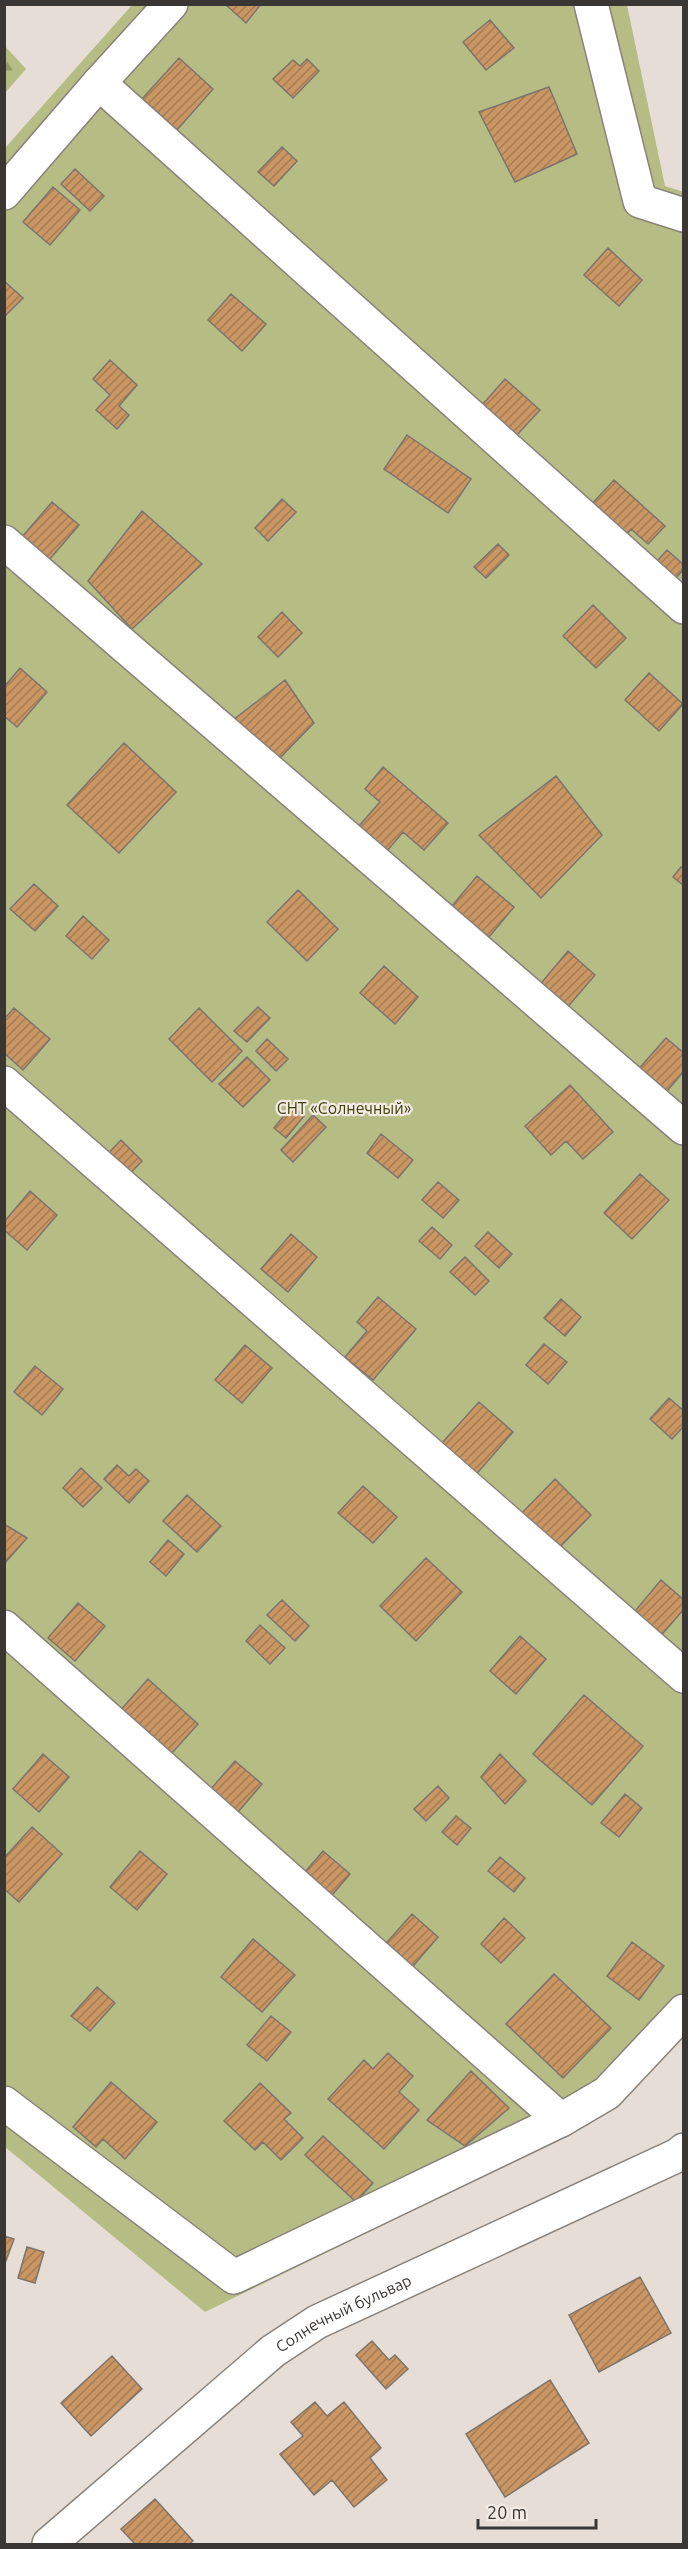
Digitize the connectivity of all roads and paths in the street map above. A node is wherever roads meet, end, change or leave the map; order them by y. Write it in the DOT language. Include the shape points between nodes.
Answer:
graph roads {
  1 [pos="171,4"];
  2 [pos="591,4"];
  3 [pos="99,83"];
  4 [pos="4,193"];
  5 [pos="684,215"];
  6 [pos="4,542"];
  7 [pos="684,607"];
  8 [pos="4,1083"];
  9 [pos="684,1128"];
  10 [pos="4,1627"];
  11 [pos="684,1676"];
  12 [pos="684,2011"];
  13 [pos="4,2103"];
  14 [pos="561,2120"];
  15 [pos="684,2150"];
  16 [pos="49,2544"];
  1 -- 3 [label="street"];
  2 -- 5 [label="street" via="640,201"];
  3 -- 4 [label="street"];
  3 -- 7 [label="street"];
  6 -- 9 [label="street"];
  8 -- 11 [label="street"];
  10 -- 14 [label="street"];
  12 -- 14 [label="street" via="606,2093"];
  13 -- 14 [label="street" via="234,2277"];
  15 -- 16 [label="street, Солнечный бульвар" via="317,2322 273,2351"];
}
